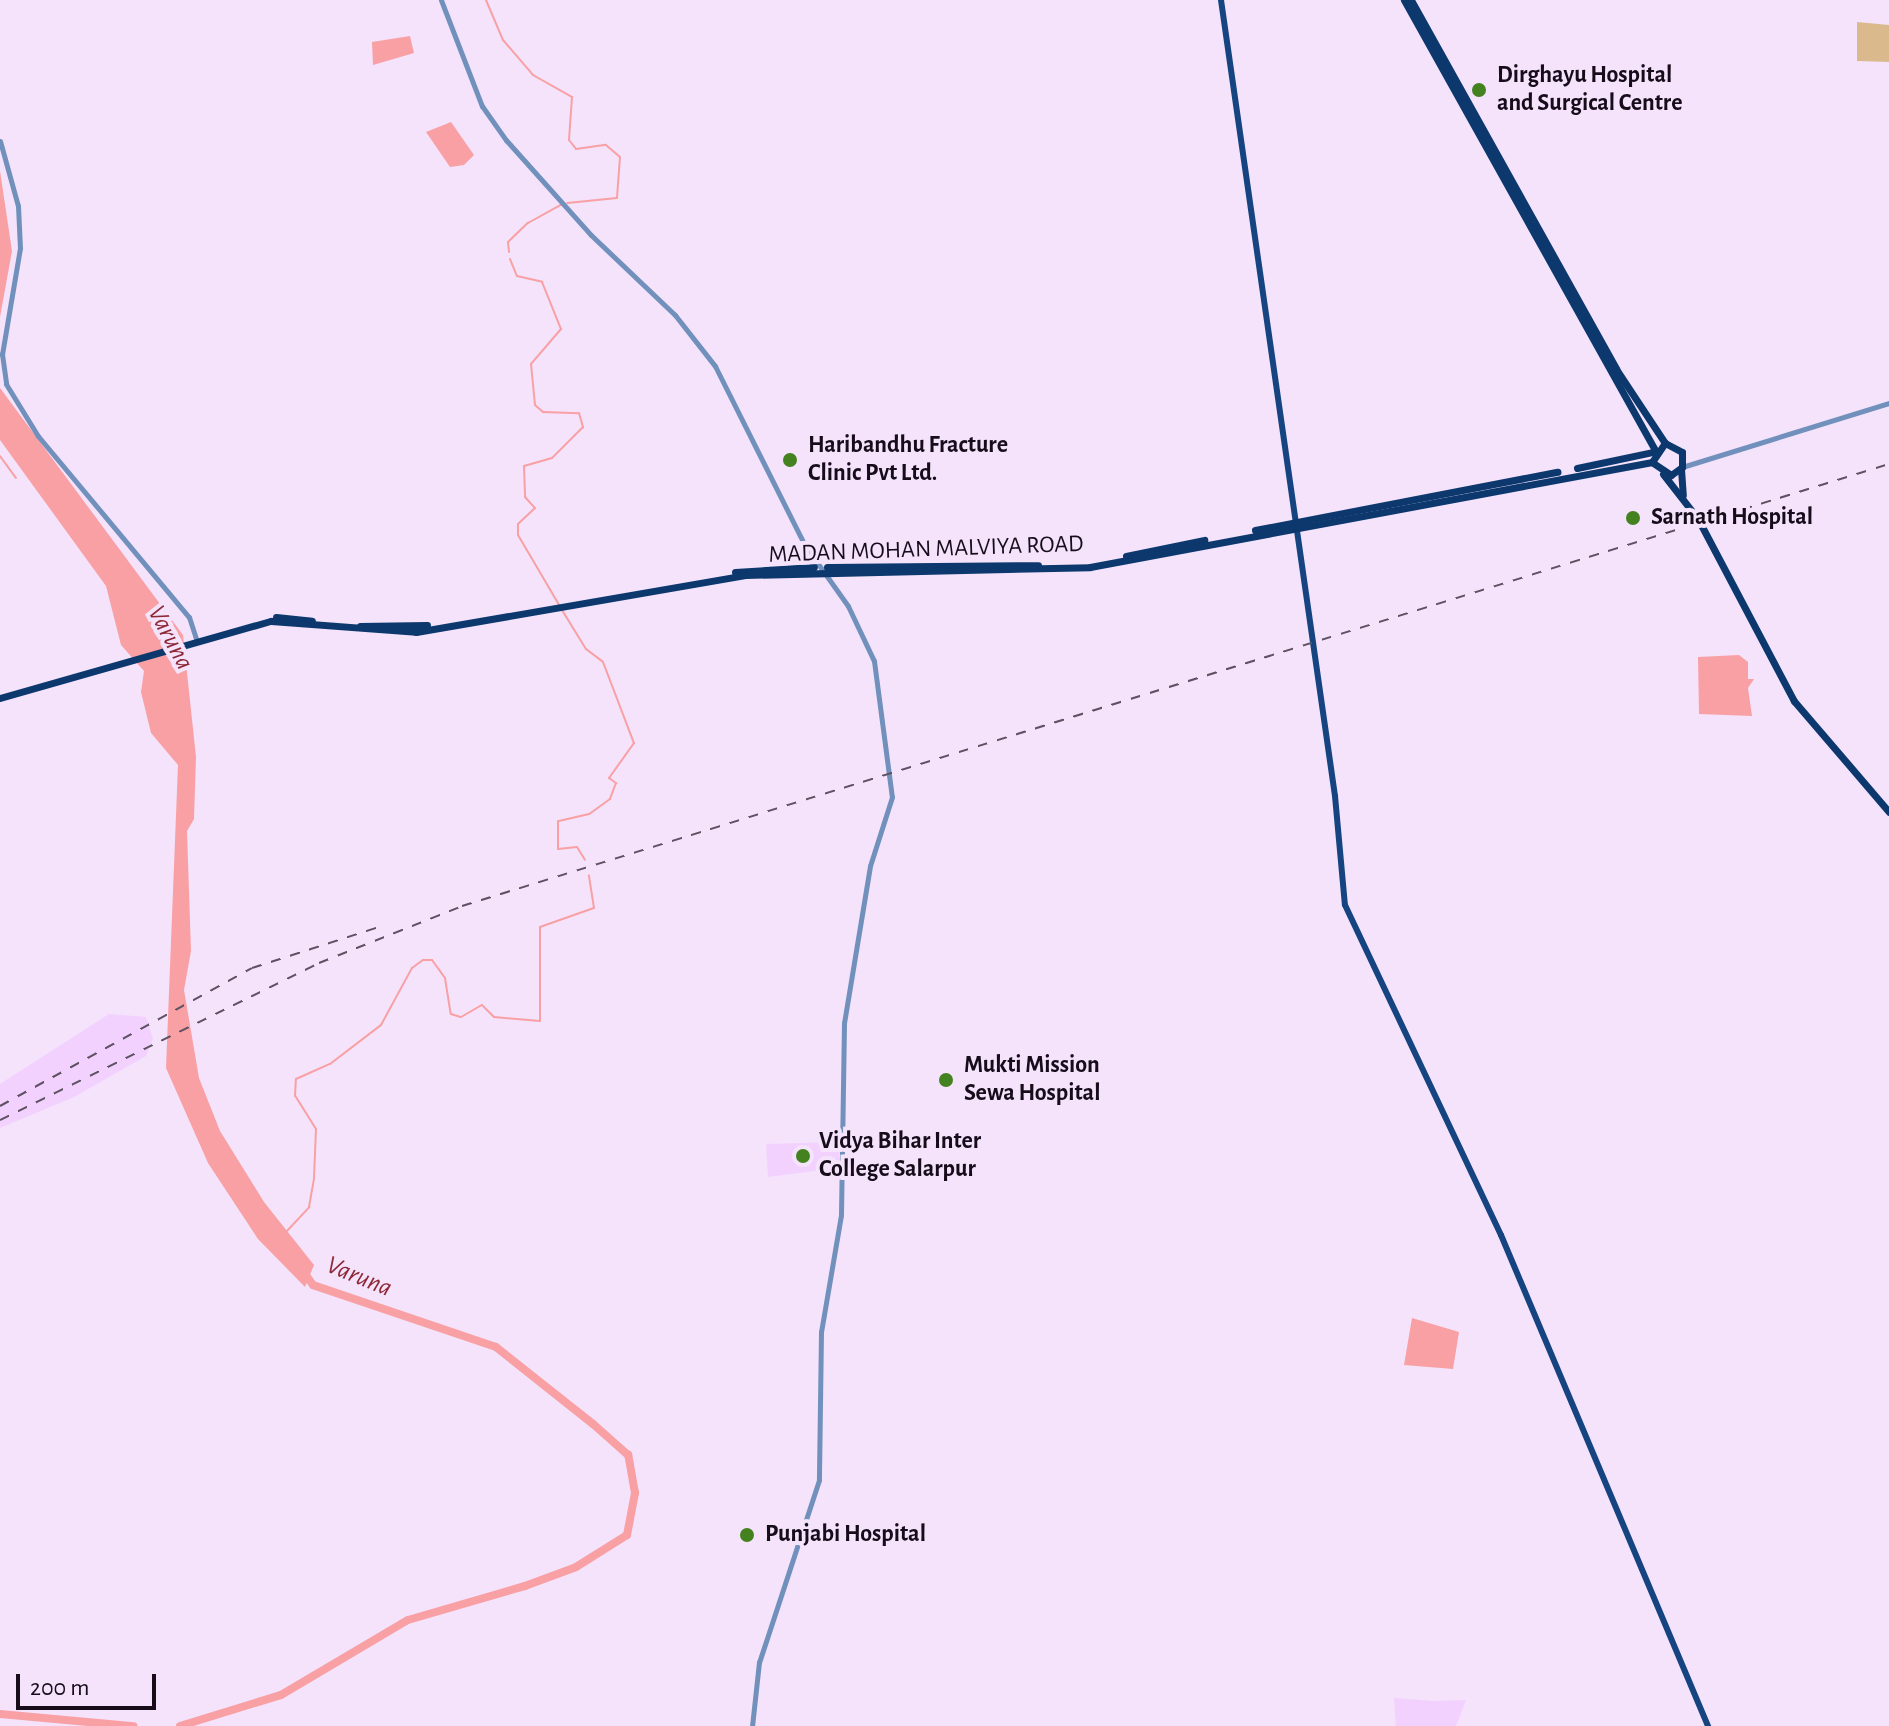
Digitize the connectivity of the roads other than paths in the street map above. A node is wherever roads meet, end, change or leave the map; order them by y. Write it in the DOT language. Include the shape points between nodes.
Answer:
graph roads {
  1 [pos="441,0"];
  2 [pos="1221,0"];
  3 [pos="1404,0"];
  4 [pos="1411,0"];
  5 [pos="0,141"];
  6 [pos="1889,403"];
  7 [pos="1665,443"];
  8 [pos="1654,451"];
  9 [pos="1684,457"];
  10 [pos="1705,459"];
  11 [pos="1652,462"];
  12 [pos="1681,468"];
  13 [pos="1663,474"];
  14 [pos="1683,495"];
  15 [pos="1294,526"];
  16 [pos="820,569"];
  17 [pos="199,641"];
  18 [pos="0,698"];
  19 [pos="1889,812"];
  20 [pos="752,1726"];
  21 [pos="1708,1726"];
  1 -- 16 [label="street" via="482,106 567,208 703,348"];
  2 -- 15 [label="main road"];
  3 -- 8 [label="highway"];
  4 -- 7 [label="highway"];
  5 -- 17 [label="street" via="18,206 20,248 2,354 6,384 38,436 189,617"];
  6 -- 10 [label="street"];
  7 -- 8 [label="highway"];
  7 -- 9 [label="highway" via="1676,445"];
  8 -- 11 [label="highway"];
  8 -- 15 [label="highway"];
  9 -- 10 [label="street"];
  9 -- 12 [label="highway"];
  10 -- 12 [label="street"];
  11 -- 13 [label="highway"];
  11 -- 15 [label="highway"];
  12 -- 13 [label="highway"];
  12 -- 14 [label="highway"];
  13 -- 14 [label="highway"];
  14 -- 19 [label="highway" via="1794,701"];
  15 -- 16 [label="highway, MADAN MOHAN MALVIYA ROAD" via="1090,563"];
  15 -- 21 [label="main road" via="1349,920 1501,1235"];
  16 -- 17 [label="highway, MADAN MOHAN MALVIYA ROAD" via="702,576 549,610 419,626 272,617"];
  16 -- 20 [label="street" via="848,606 874,661 892,797 870,866 844,1023 841,1215 821,1332 819,1480 759,1662"];
  17 -- 18 [label="highway, MADAN MOHAN MALVIYA ROAD"];
}
